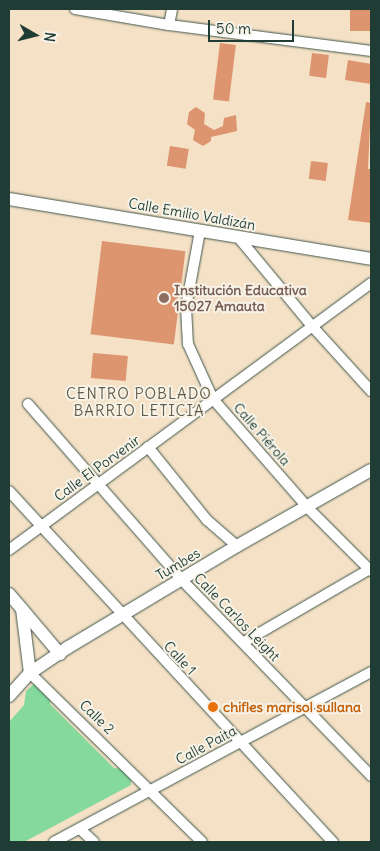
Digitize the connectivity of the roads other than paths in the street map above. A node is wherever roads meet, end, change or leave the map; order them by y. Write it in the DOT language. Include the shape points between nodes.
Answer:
graph roads {
  1 [pos="75,9"];
  2 [pos="172,9"];
  3 [pos="169,25"];
  4 [pos="371,51"];
  5 [pos="9,199"];
  6 [pos="200,230"];
  7 [pos="238,237"];
  8 [pos="371,259"];
  9 [pos="371,282"];
  10 [pos="312,326"];
  11 [pos="371,390"];
  12 [pos="213,399"];
  13 [pos="28,404"];
  14 [pos="148,447"];
  15 [pos="371,470"];
  16 [pos="98,484"];
  17 [pos="9,491"];
  18 [pos="308,508"];
  19 [pos="43,525"];
  20 [pos="236,546"];
  21 [pos="9,550"];
  22 [pos="370,570"];
  23 [pos="181,579"];
  24 [pos="9,594"];
  25 [pos="22,609"];
  26 [pos="121,616"];
  27 [pos="244,642"];
  28 [pos="60,654"];
  29 [pos="30,673"];
  30 [pos="369,678"];
  31 [pos="9,696"];
  32 [pos="304,709"];
  33 [pos="240,743"];
  34 [pos="371,776"];
  35 [pos="150,790"];
  36 [pos="80,829"];
  37 [pos="54,842"];
  38 [pos="94,842"];
  39 [pos="202,842"];
  40 [pos="333,842"];
  1 -- 3 [label="street"];
  2 -- 3 [label="street"];
  3 -- 4 [label="street"];
  5 -- 6 [label="street, Calle Emilio Valdizán"];
  6 -- 7 [label="street, Calle Emilio Valdizán"];
  6 -- 12 [label="street, Calle Piérola" via="186,307 188,344"];
  7 -- 8 [label="street, Calle Emilio Valdizán"];
  7 -- 10 [label="street"];
  9 -- 10 [label="street, Calle El Porvenir"];
  10 -- 11 [label="street"];
  10 -- 12 [label="street, Calle El Porvenir"];
  12 -- 14 [label="street, Calle El Porvenir"];
  12 -- 18 [label="street, Calle Piérola"];
  13 -- 16 [label="street, Calle Carlos Leight"];
  14 -- 16 [label="street, Calle El Porvenir"];
  14 -- 20 [label="street" via="207,520"];
  15 -- 18 [label="street, Tumbes"];
  16 -- 19 [label="street, Calle El Porvenir"];
  16 -- 23 [label="street, Calle Carlos Leight"];
  17 -- 19 [label="street, Calle 1"];
  18 -- 20 [label="street, Tumbes"];
  18 -- 22 [label="street, Calle Piérola"];
  19 -- 21 [label="street, Calle El Porvenir"];
  19 -- 26 [label="street, Calle 1"];
  20 -- 23 [label="street, Tumbes"];
  22 -- 27 [label="street"];
  23 -- 26 [label="street, Tumbes"];
  23 -- 27 [label="street, Calle Carlos Leight"];
  24 -- 25 [label="street"];
  25 -- 28 [label="street"];
  25 -- 29 [label="street"];
  26 -- 28 [label="street, Tumbes"];
  26 -- 33 [label="street, Calle 1"];
  27 -- 32 [label="street, Calle Carlos Leight"];
  28 -- 29 [label="street, Tumbes"];
  29 -- 31 [label="street, Tumbes"];
  29 -- 35 [label="street, Calle 2"];
  30 -- 32 [label="street, Calle Paita"];
  32 -- 33 [label="street, Calle Paita"];
  32 -- 34 [label="street, Calle Carlos Leight"];
  33 -- 35 [label="street, Calle Paita"];
  33 -- 40 [label="street, Calle 1"];
  35 -- 36 [label="street, Calle Paita"];
  35 -- 39 [label="street, Calle 2"];
  36 -- 37 [label="street, Calle Paita"];
  36 -- 38 [label="street"];
}
